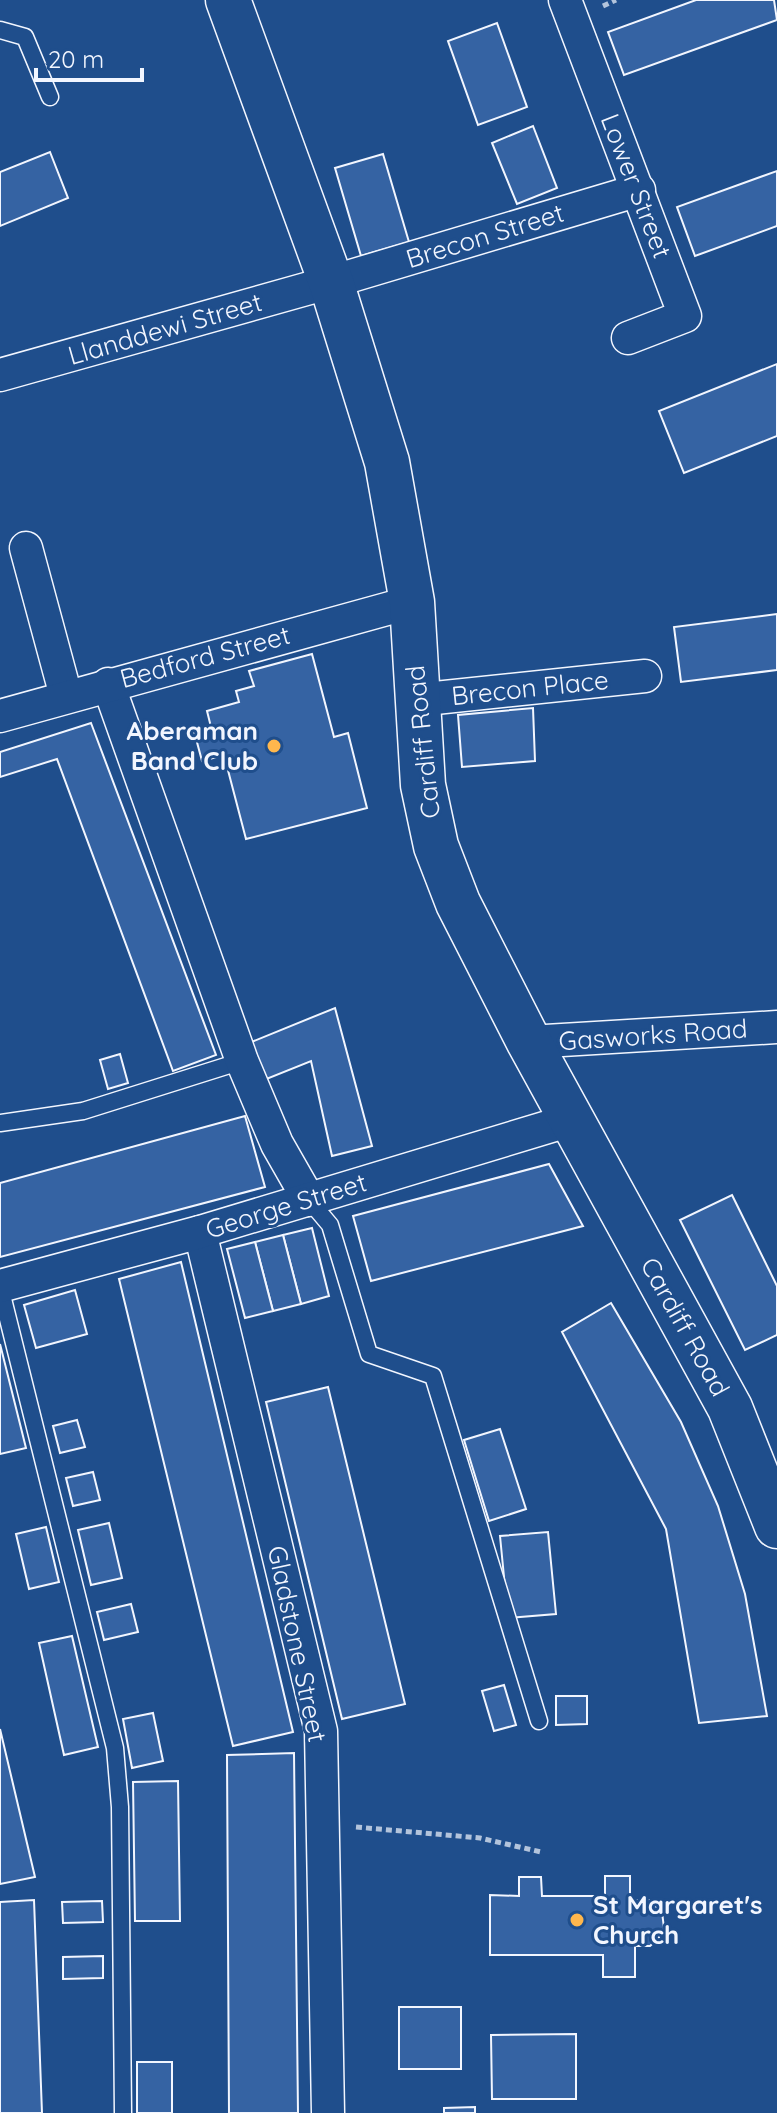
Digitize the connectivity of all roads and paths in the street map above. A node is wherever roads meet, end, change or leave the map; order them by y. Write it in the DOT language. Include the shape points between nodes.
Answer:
graph roads {
  1 [pos="228,0"];
  2 [pos="565,0"];
  3 [pos="0,30"];
  4 [pos="50,97"];
  5 [pos="639,190"];
  6 [pos="331,282"];
  7 [pos="628,338"];
  8 [pos="0,375"];
  9 [pos="26,548"];
  10 [pos="412,602"];
  11 [pos="645,676"];
  12 [pos="108,684"];
  13 [pos="66,696"];
  14 [pos="416,700"];
  15 [pos="0,716"];
  16 [pos="777,1027"];
  17 [pos="529,1042"];
  18 [pos="242,1061"];
  19 [pos="571,1120"];
  20 [pos="0,1123"];
  21 [pos="309,1200"];
  22 [pos="200,1232"];
  23 [pos="0,1286"];
  24 [pos="777,1526"];
  25 [pos="539,1721"];
  26 [pos="323,1824"];
  27 [pos="541,1852"];
  28 [pos="123,2113"];
  29 [pos="328,2113"];
  1 -- 6 [label="main road, Cardiff Road"];
  2 -- 5 [label="street, Lower Street"];
  3 -- 4 [label="lane" via="25,37"];
  5 -- 6 [label="street, Brecon Street"];
  5 -- 7 [label="street, Lower Street" via="685,316"];
  6 -- 8 [label="street, Llanddewi Street"];
  6 -- 10 [label="main road, Cardiff Road" via="387,462"];
  9 -- 13 [label="street"];
  10 -- 12 [label="street, Bedford Street"];
  10 -- 14 [label="main road, Cardiff Road"];
  11 -- 14 [label="street, Brecon Place"];
  12 -- 13 [label="street, Bedford Street"];
  12 -- 18 [label="street"];
  13 -- 15 [label="street, Bedford Street"];
  14 -- 17 [label="main road, Cardiff Road" via="423,785 436,846 458,903"];
  16 -- 17 [label="street, Gasworks Road"];
  17 -- 19 [label="main road, Cardiff Road"];
  18 -- 20 [label="lane" via="83,1111"];
  18 -- 21 [label="street" via="277,1144"];
  19 -- 21 [label="street, George Street"];
  19 -- 24 [label="main road, Cardiff Road" via="730,1408"];
  21 -- 22 [label="street, George Street"];
  21 -- 25 [label="lane" via="330,1225 369,1354 433,1376"];
  22 -- 23 [label="street, George Street"];
  22 -- 26 [label="street, Gladstone Street" via="321,1731"];
  23 -- 28 [label="lane" via="115,1748"];
  26 -- 27 [label="path" via="480,1838"];
  26 -- 29 [label="street, Gladstone Street"];
}
